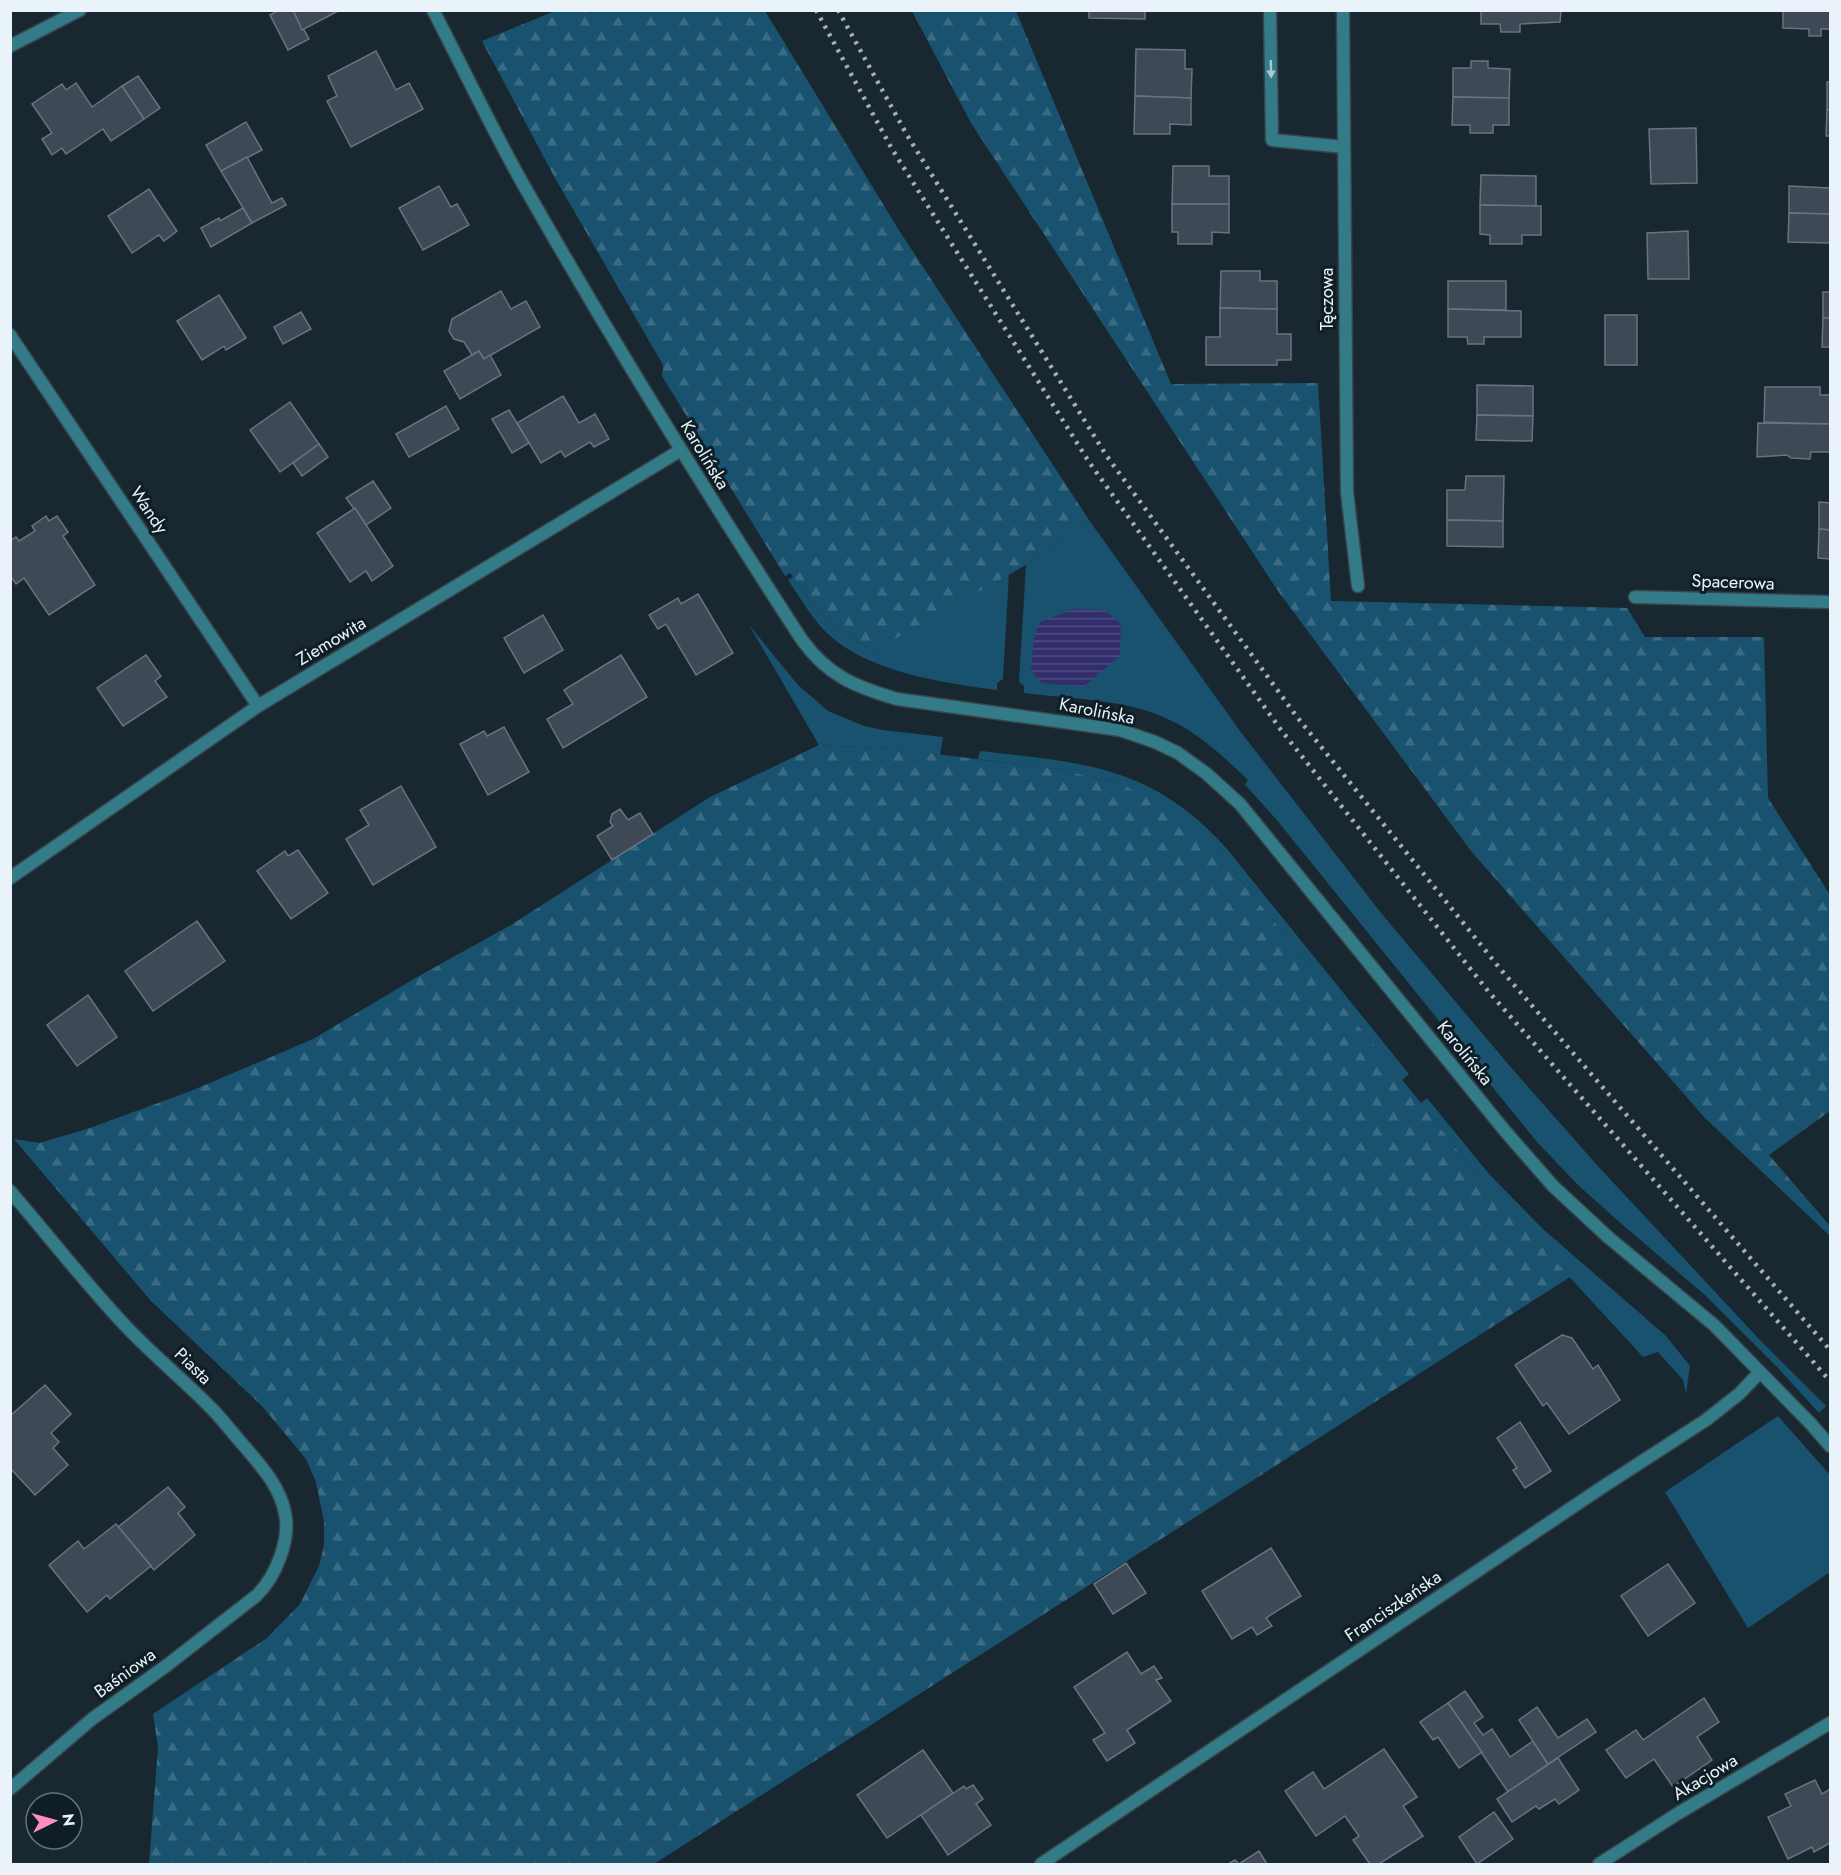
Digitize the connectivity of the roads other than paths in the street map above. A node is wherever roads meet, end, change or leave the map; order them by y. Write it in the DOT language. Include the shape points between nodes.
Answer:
graph roads {
  1 [pos="80,10"];
  2 [pos="433,10"];
  3 [pos="1270,10"];
  4 [pos="1343,10"];
  5 [pos="10,46"];
  6 [pos="1344,147"];
  7 [pos="10,334"];
  8 [pos="681,450"];
  9 [pos="1358,586"];
  10 [pos="1635,597"];
  11 [pos="1830,602"];
  12 [pos="258,706"];
  13 [pos="10,878"];
  14 [pos="10,1191"];
  15 [pos="1760,1372"];
  16 [pos="1830,1446"];
  17 [pos="262,1590"];
  18 [pos="1830,1723"];
  19 [pos="10,1789"];
  20 [pos="1041,1864"];
  21 [pos="1599,1864"];
  1 -- 5 [label="street"];
  2 -- 8 [label="street, Karolińska" via="522,182"];
  3 -- 6 [label="street, one-way" via="1272,140"];
  4 -- 6 [label="street, Tęczowa"];
  6 -- 9 [label="street, Tęczowa" via="1347,492"];
  7 -- 12 [label="street, Wandy"];
  8 -- 12 [label="street, Ziemowita"];
  8 -- 15 [label="street, Karolińska" via="802,640 835,674 866,690 897,699 1120,730 1167,748 1207,774 1240,804 1553,1186 1608,1238 1714,1325"];
  10 -- 11 [label="street, Spacerowa"];
  12 -- 13 [label="street, Ziemowita"];
  14 -- 17 [label="street, Piasta" via="121,1321 213,1410 268,1474 280,1496 286,1528 281,1552"];
  15 -- 16 [label="street, Karolińska"];
  15 -- 20 [label="street, Franciszkańska" via="1706,1420"];
  17 -- 19 [label="street, Baśniowa" via="92,1719"];
  18 -- 21 [label="street, Akacjowa"];
}
